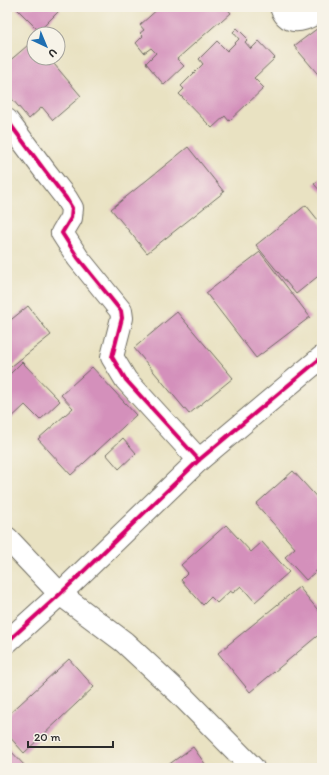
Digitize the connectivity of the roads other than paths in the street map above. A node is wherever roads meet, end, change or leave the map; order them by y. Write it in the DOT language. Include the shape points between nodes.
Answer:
graph roads {
  1 [pos="281,7"];
  2 [pos="322,9"];
  3 [pos="7,120"];
  4 [pos="322,357"];
  5 [pos="199,460"];
  6 [pos="7,538"];
  7 [pos="60,594"];
  8 [pos="7,642"];
  9 [pos="253,768"];
  1 -- 2 [label="street" via="292,20 304,19"];
  3 -- 5 [label="street" via="72,208 71,218 62,233 78,258 121,311 122,318 112,357 126,380"];
  4 -- 5 [label="street"];
  5 -- 7 [label="street"];
  6 -- 7 [label="street"];
  7 -- 8 [label="street"];
  7 -- 9 [label="street" via="124,642"];
}
